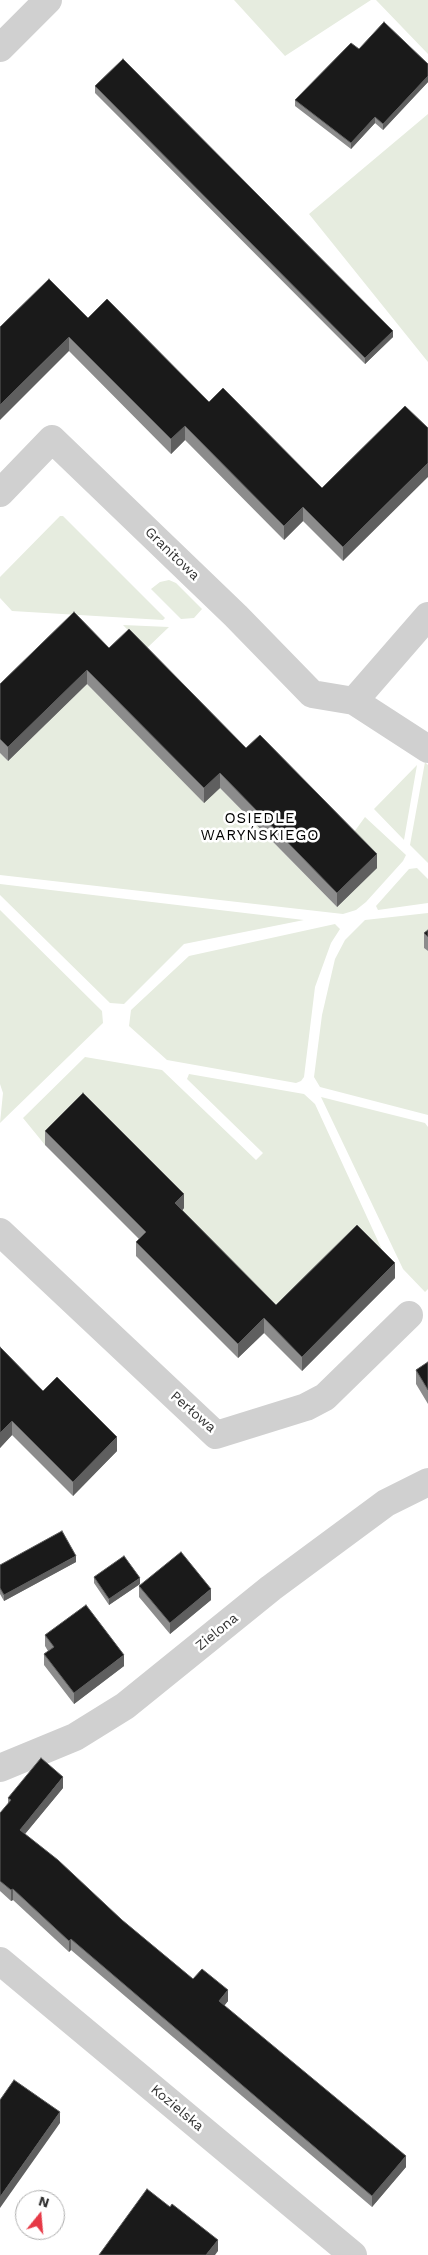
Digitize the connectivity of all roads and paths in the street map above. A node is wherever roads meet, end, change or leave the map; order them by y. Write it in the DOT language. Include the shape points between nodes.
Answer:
graph roads {
  1 [pos="48,0"];
  2 [pos="0,48"];
  3 [pos="0,493"];
  4 [pos="428,616"];
  5 [pos="354,701"];
  6 [pos="428,749"];
  7 [pos="0,1232"];
  8 [pos="409,1315"];
  9 [pos="428,1482"];
  10 [pos="0,1768"];
  11 [pos="0,1961"];
  12 [pos="353,2255"];
  1 -- 2 [label="street"];
  3 -- 5 [label="street, Granitowa" via="52,439 312,694"];
  4 -- 5 [label="street"];
  5 -- 6 [label="street, Granitowa"];
  7 -- 8 [label="street, Perłowa" via="216,1435 306,1407 325,1397"];
  9 -- 10 [label="street, Zielona" via="386,1503 279,1582 125,1706 75,1737"];
  11 -- 12 [label="street, Kozielska"];
}
